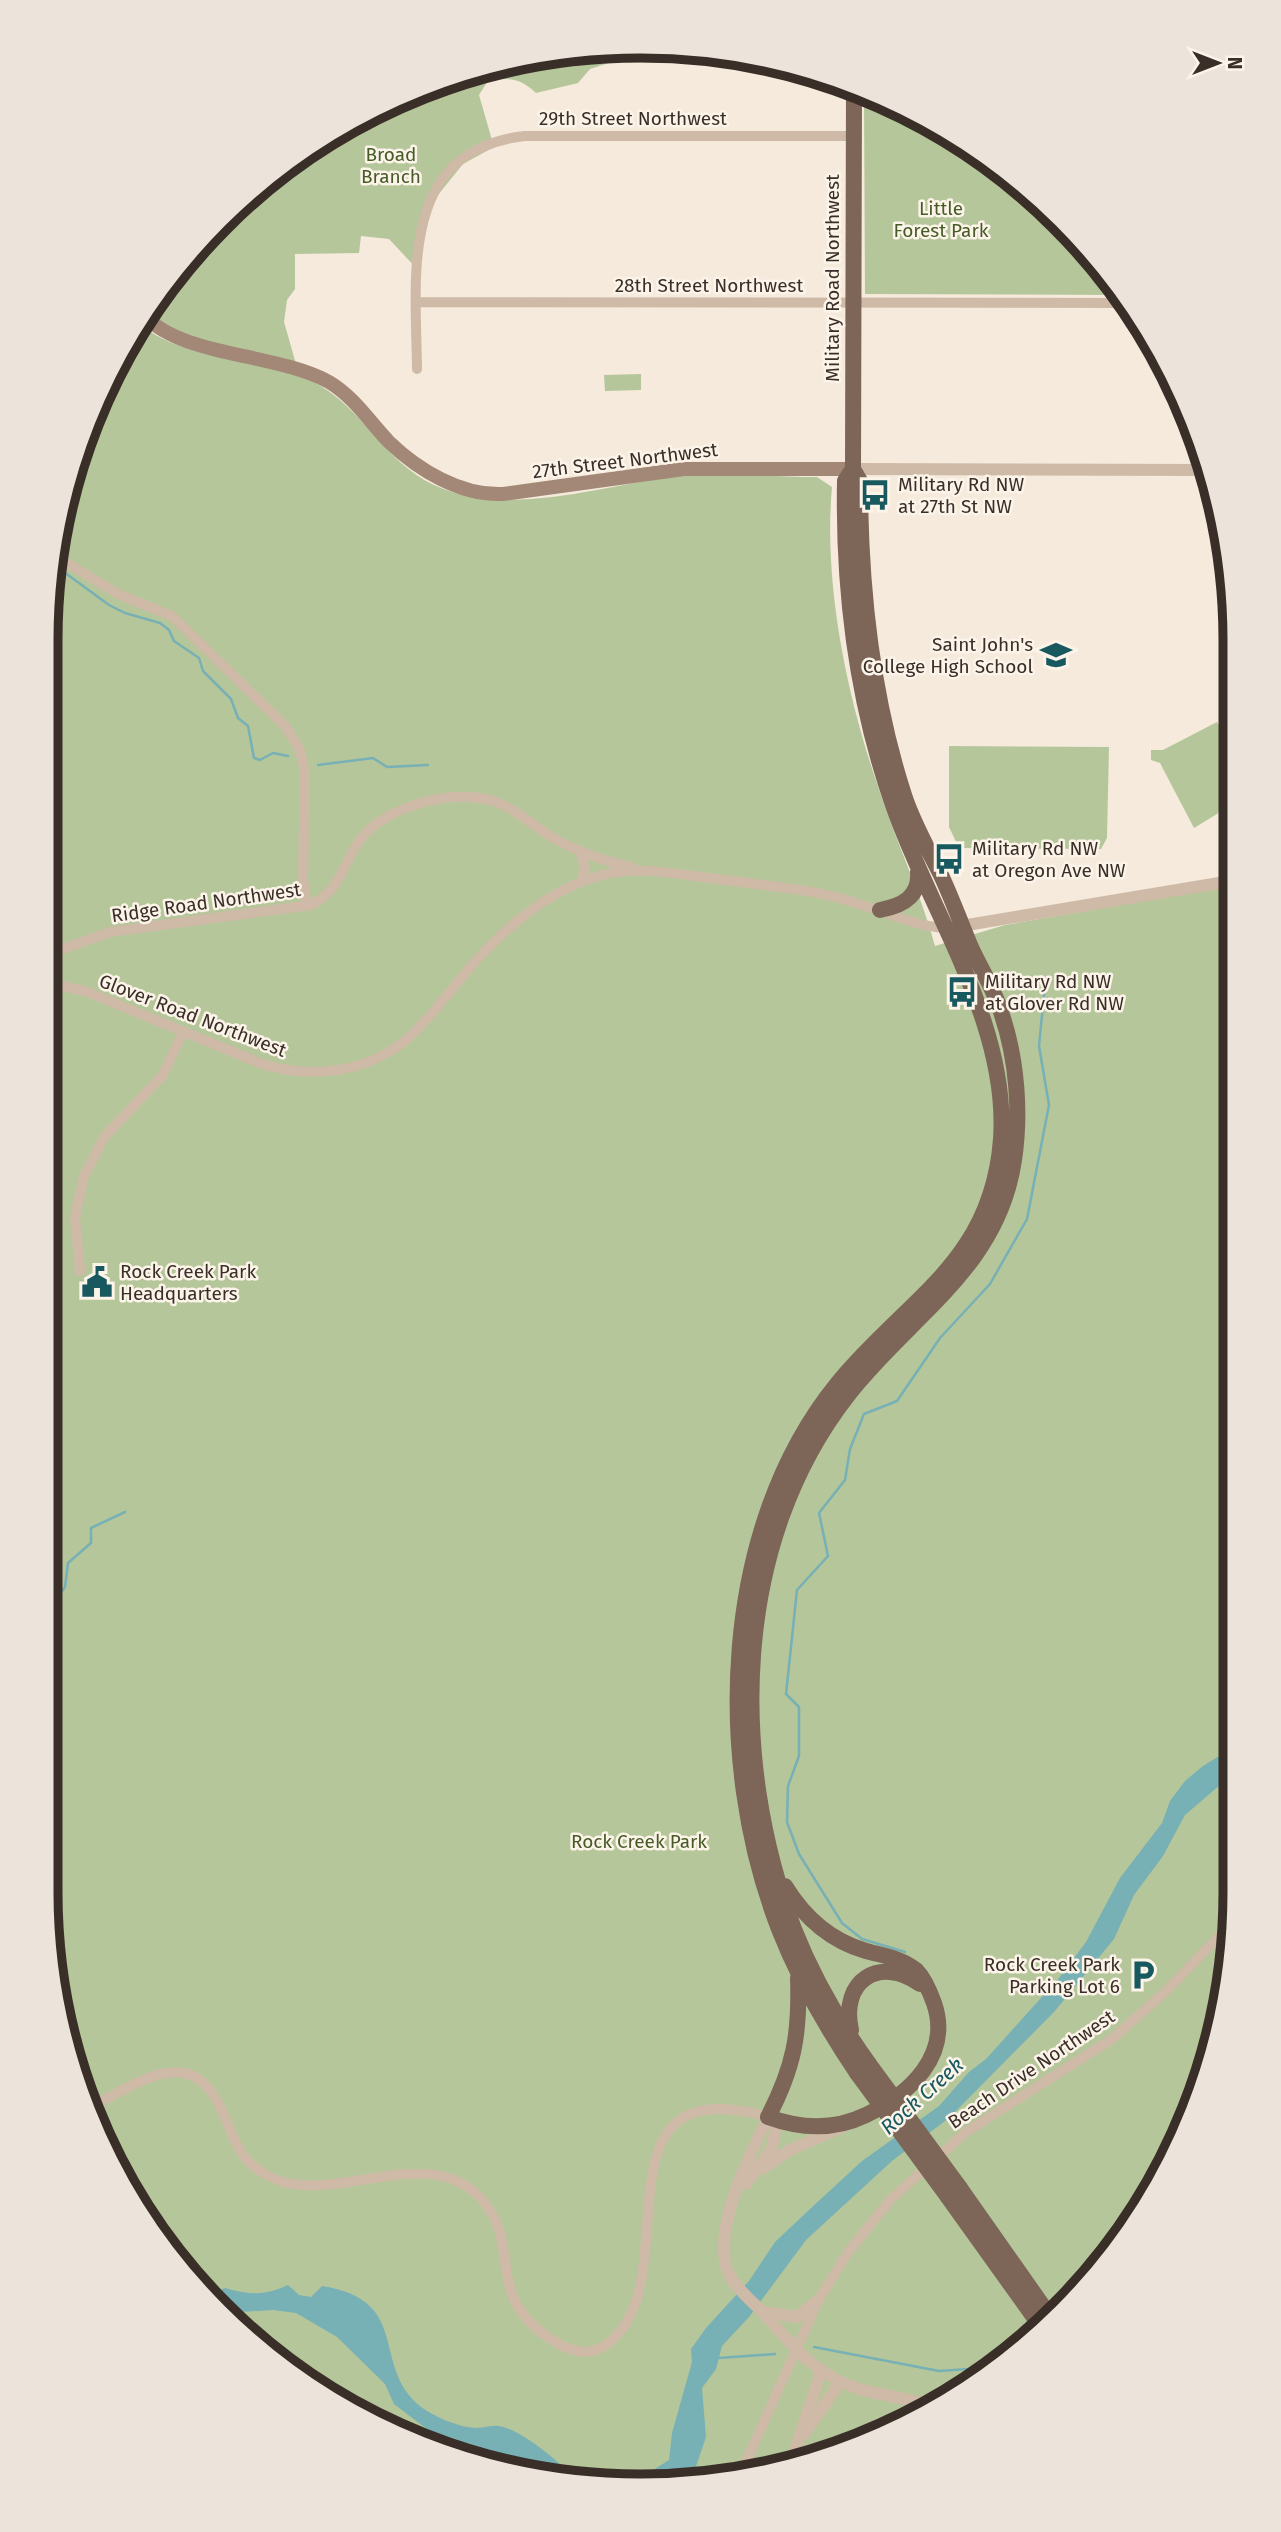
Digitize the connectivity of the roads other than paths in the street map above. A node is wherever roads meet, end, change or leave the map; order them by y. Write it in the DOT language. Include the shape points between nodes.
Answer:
graph roads {
  1 [pos="853,98"];
  2 [pos="853,136"];
  3 [pos="416,302"];
  4 [pos="853,303"];
  5 [pos="1115,303"];
  6 [pos="153,322"];
  7 [pos="416,369"];
  8 [pos="1196,467"];
  9 [pos="853,469"];
  10 [pos="63,561"];
  11 [pos="580,851"];
  12 [pos="645,871"];
  13 [pos="918,872"];
  14 [pos="582,881"];
  15 [pos="1223,882"];
  16 [pos="307,906"];
  17 [pos="880,910"];
  18 [pos="962,925"];
  19 [pos="944,928"];
  20 [pos="58,950"];
  21 [pos="59,985"];
  22 [pos="183,1032"];
  23 [pos="80,1271"];
  24 [pos="775,1868"];
  25 [pos="1222,1934"];
  26 [pos="791,1956"];
  27 [pos="930,1993"];
  28 [pos="854,2043"];
  29 [pos="863,2069"];
  30 [pos="98,2103"];
  31 [pos="768,2117"];
  32 [pos="845,2126"];
  33 [pos="746,2183"];
  34 [pos="954,2193"];
  35 [pos="734,2200"];
  36 [pos="819,2298"];
  37 [pos="1046,2311"];
  38 [pos="764,2312"];
  39 [pos="1036,2320"];
  40 [pos="795,2350"];
  41 [pos="821,2372"];
  42 [pos="838,2380"];
  43 [pos="919,2403"];
  44 [pos="794,2453"];
  45 [pos="745,2465"];
  1 -- 2 [label="main road, Military Road Northwest"];
  2 -- 3 [label="street, 29th Street Northwest" via="516,137 485,146 451,168 434,193 418,236"];
  2 -- 4 [label="main road, Military Road Northwest"];
  3 -- 4 [label="street, 28th Street Northwest"];
  3 -- 7 [label="street, 29th Street Northwest"];
  4 -- 5 [label="street, 28th Street Northwest"];
  4 -- 9 [label="main road, Military Road Northwest"];
  6 -- 9 [label="main road, 27th Street Northwest" via="181,339 324,380 346,394 391,443 426,471 481,493 512,493 684,469"];
  8 -- 9 [label="street, 27th Street Northwest"];
  9 -- 13 [label="main road, Military Road Northwest" via="845,481 853,633 885,778"];
  9 -- 18 [label="main road, Military Road Northwest" via="860,481 864,593 888,741 914,821"];
  10 -- 16 [label="street" via="112,592 177,620 285,726 305,770 303,880"];
  11 -- 12 [label="street, Ridge Road Northwest"];
  11 -- 14 [label="street" via="585,867"];
  11 -- 16 [label="street, Ridge Road Northwest" via="493,802 468,797 440,799 369,829 352,849 334,889"];
  12 -- 14 [label="street, Glover Road Northwest" via="609,873"];
  12 -- 17 [label="street, Glover Road Northwest" via="793,889"];
  13 -- 17 [label="main road" via="917,885 906,902"];
  13 -- 19 [label="main road, Military Road Northwest"];
  14 -- 22 [label="street, Glover Road Northwest" via="543,903 501,936 404,1041 360,1064 320,1072 283,1070"];
  15 -- 18 [label="street"];
  16 -- 20 [label="street, Ridge Road Northwest" via="110,932"];
  17 -- 19 [label="street, Glover Road Northwest"];
  18 -- 19 [label="street"];
  18 -- 24 [label="main road, Military Road Northwest" via="1002,1012 1009,1038 1016,1084 1014,1161 1003,1205 982,1246 955,1285 866,1372 832,1415 775,1533 757,1620 753,1706 757,1783"];
  19 -- 26 [label="main road, Military Road Northwest" via="982,1018 999,1077 1001,1138 993,1186 977,1226 953,1266 834,1387 794,1450 763,1528 743,1622 740,1773 758,1862"];
  21 -- 22 [label="street, Glover Road Northwest" via="91,993"];
  22 -- 23 [label="street" via="163,1075 105,1136 83,1175 75,1224"];
  24 -- 27 [label="main road" via="816,1924 849,1945 903,1962 919,1973"];
  24 -- 28 [label="main road, Military Road Northwest" via="818,1983"];
  25 -- 36 [label="street, Beach Drive Northwest" via="1112,2039 966,2132 911,2179 859,2238"];
  26 -- 29 [label="main road, Military Road Northwest" via="820,2015"];
  26 -- 31 [label="main road" via="798,1978 796,2045 789,2073"];
  27 -- 28 [label="main road" via="899,1973 882,1972 866,1978 853,1991 849,2004"];
  27 -- 32 [label="main road" via="938,2037 925,2070 873,2112"];
  28 -- 29 [label="main road, Military Road Northwest"];
  29 -- 34 [label="main road, Military Road Northwest, bridge"];
  30 -- 31 [label="street" via="152,2078 177,2072 202,2081 221,2107 243,2156 272,2177 291,2184 323,2186 418,2172 449,2175 466,2185 495,2217 510,2295 522,2315 566,2348 584,2352 610,2342 631,2310 643,2267 653,2163 670,2131 694,2114 712,2109 740,2109"];
  31 -- 32 [label="main road" via="804,2125"];
  31 -- 33 [label="street" via="776,2127 775,2142"];
  31 -- 35 [label="street"];
  32 -- 33 [label="street" via="786,2152"];
  33 -- 35 [label="street"];
  34 -- 37 [label="main road, Military Road Northwest"];
  34 -- 39 [label="main road, Military Road Northwest"];
  35 -- 38 [label="street" via="724,2245 727,2269"];
  36 -- 38 [label="street" via="798,2316"];
  36 -- 40 [label="street, Beach Drive Northwest"];
  38 -- 40 [label="street"];
  40 -- 41 [label="street"];
  40 -- 45 [label="street, Beach Drive Northwest"];
  41 -- 42 [label="street"];
  41 -- 44 [label="street"];
  42 -- 43 [label="street"];
  42 -- 44 [label="street"];
}
